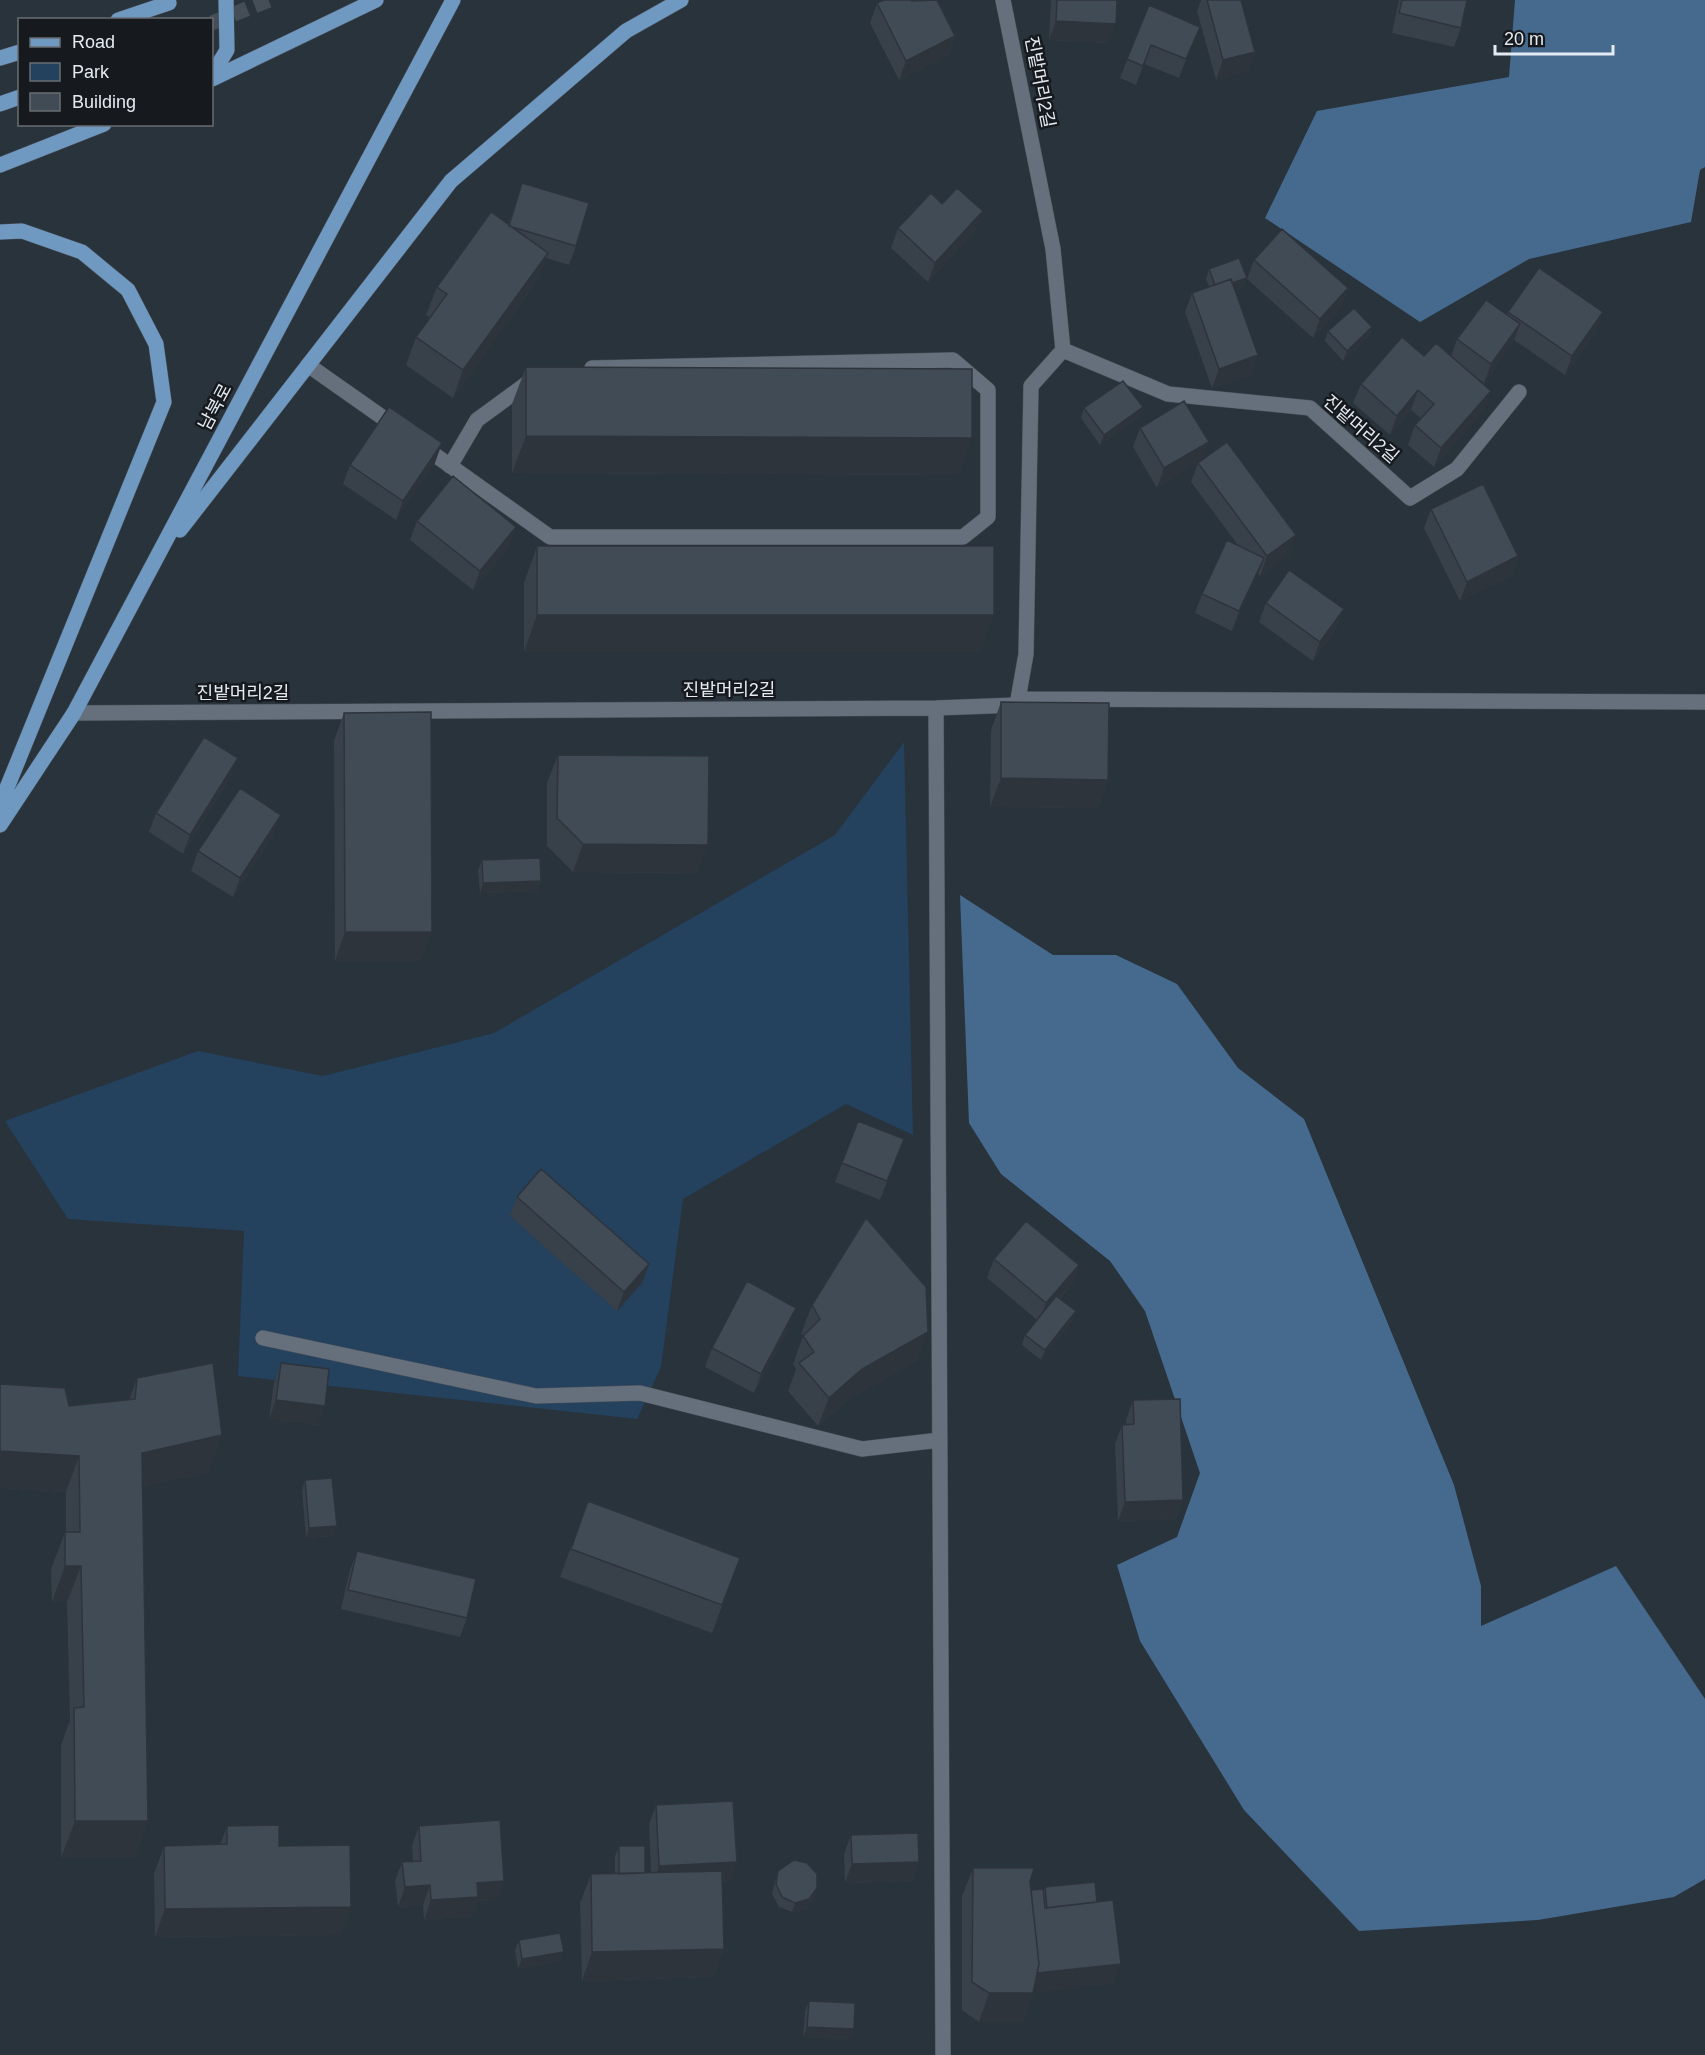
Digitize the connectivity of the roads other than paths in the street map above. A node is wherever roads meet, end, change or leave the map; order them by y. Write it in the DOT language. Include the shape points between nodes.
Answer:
graph roads {
  1 [pos="226,0"];
  2 [pos="376,0"];
  3 [pos="453,0"];
  4 [pos="681,0"];
  5 [pos="1003,0"];
  6 [pos="169,3"];
  7 [pos="124,18"];
  8 [pos="18,53"];
  9 [pos="0,58"];
  10 [pos="213,75"];
  11 [pos="213,77"];
  12 [pos="18,98"];
  13 [pos="0,104"];
  14 [pos="99,126"];
  15 [pos="0,165"];
  16 [pos="0,232"];
  17 [pos="1063,350"];
  18 [pos="308,365"];
  19 [pos="571,368"];
  20 [pos="547,369"];
  21 [pos="1520,392"];
  22 [pos="450,466"];
  23 [pos="154,563"];
  24 [pos="1018,699"];
  25 [pos="1705,702"];
  26 [pos="936,708"];
  27 [pos="74,713"];
  28 [pos="0,805"];
  29 [pos="0,825"];
  30 [pos="264,1338"];
  31 [pos="940,1440"];
  32 [pos="943,2055"];
  1 -- 10 [label="main road" via="227,50"];
  2 -- 11 [label="main road"];
  3 -- 23 [label="main road, 남북로"];
  4 -- 18 [label="main road" via="626,31 451,181"];
  5 -- 17 [label="street, 진밭머리2길" via="1053,249"];
  6 -- 7 [label="main road"];
  8 -- 9 [label="main road"];
  12 -- 13 [label="main road"];
  14 -- 15 [label="main road"];
  16 -- 28 [label="main road" via="22,231 82,252 128,290 156,344 164,402"];
  17 -- 21 [label="street, 진밭머리2길" via="1168,394 1310,408 1410,498 1458,469"];
  17 -- 24 [label="street" via="1031,387 1026,654"];
  18 -- 22 [label="street"];
  18 -- 23 [label="main road"];
  19 -- 22 [label="street" via="953,360 988,390 988,517 963,537 550,537"];
  20 -- 22 [label="street" via="477,420"];
  23 -- 27 [label="main road, 남북로"];
  24 -- 25 [label="street"];
  24 -- 26 [label="street, 진밭머리2길" via="1017,705"];
  26 -- 27 [label="street, 진밭머리2길"];
  26 -- 31 [label="street"];
  27 -- 29 [label="main road, 남북로"];
  30 -- 31 [label="street" via="536,1396 640,1393 862,1449"];
  31 -- 32 [label="street"];
}
